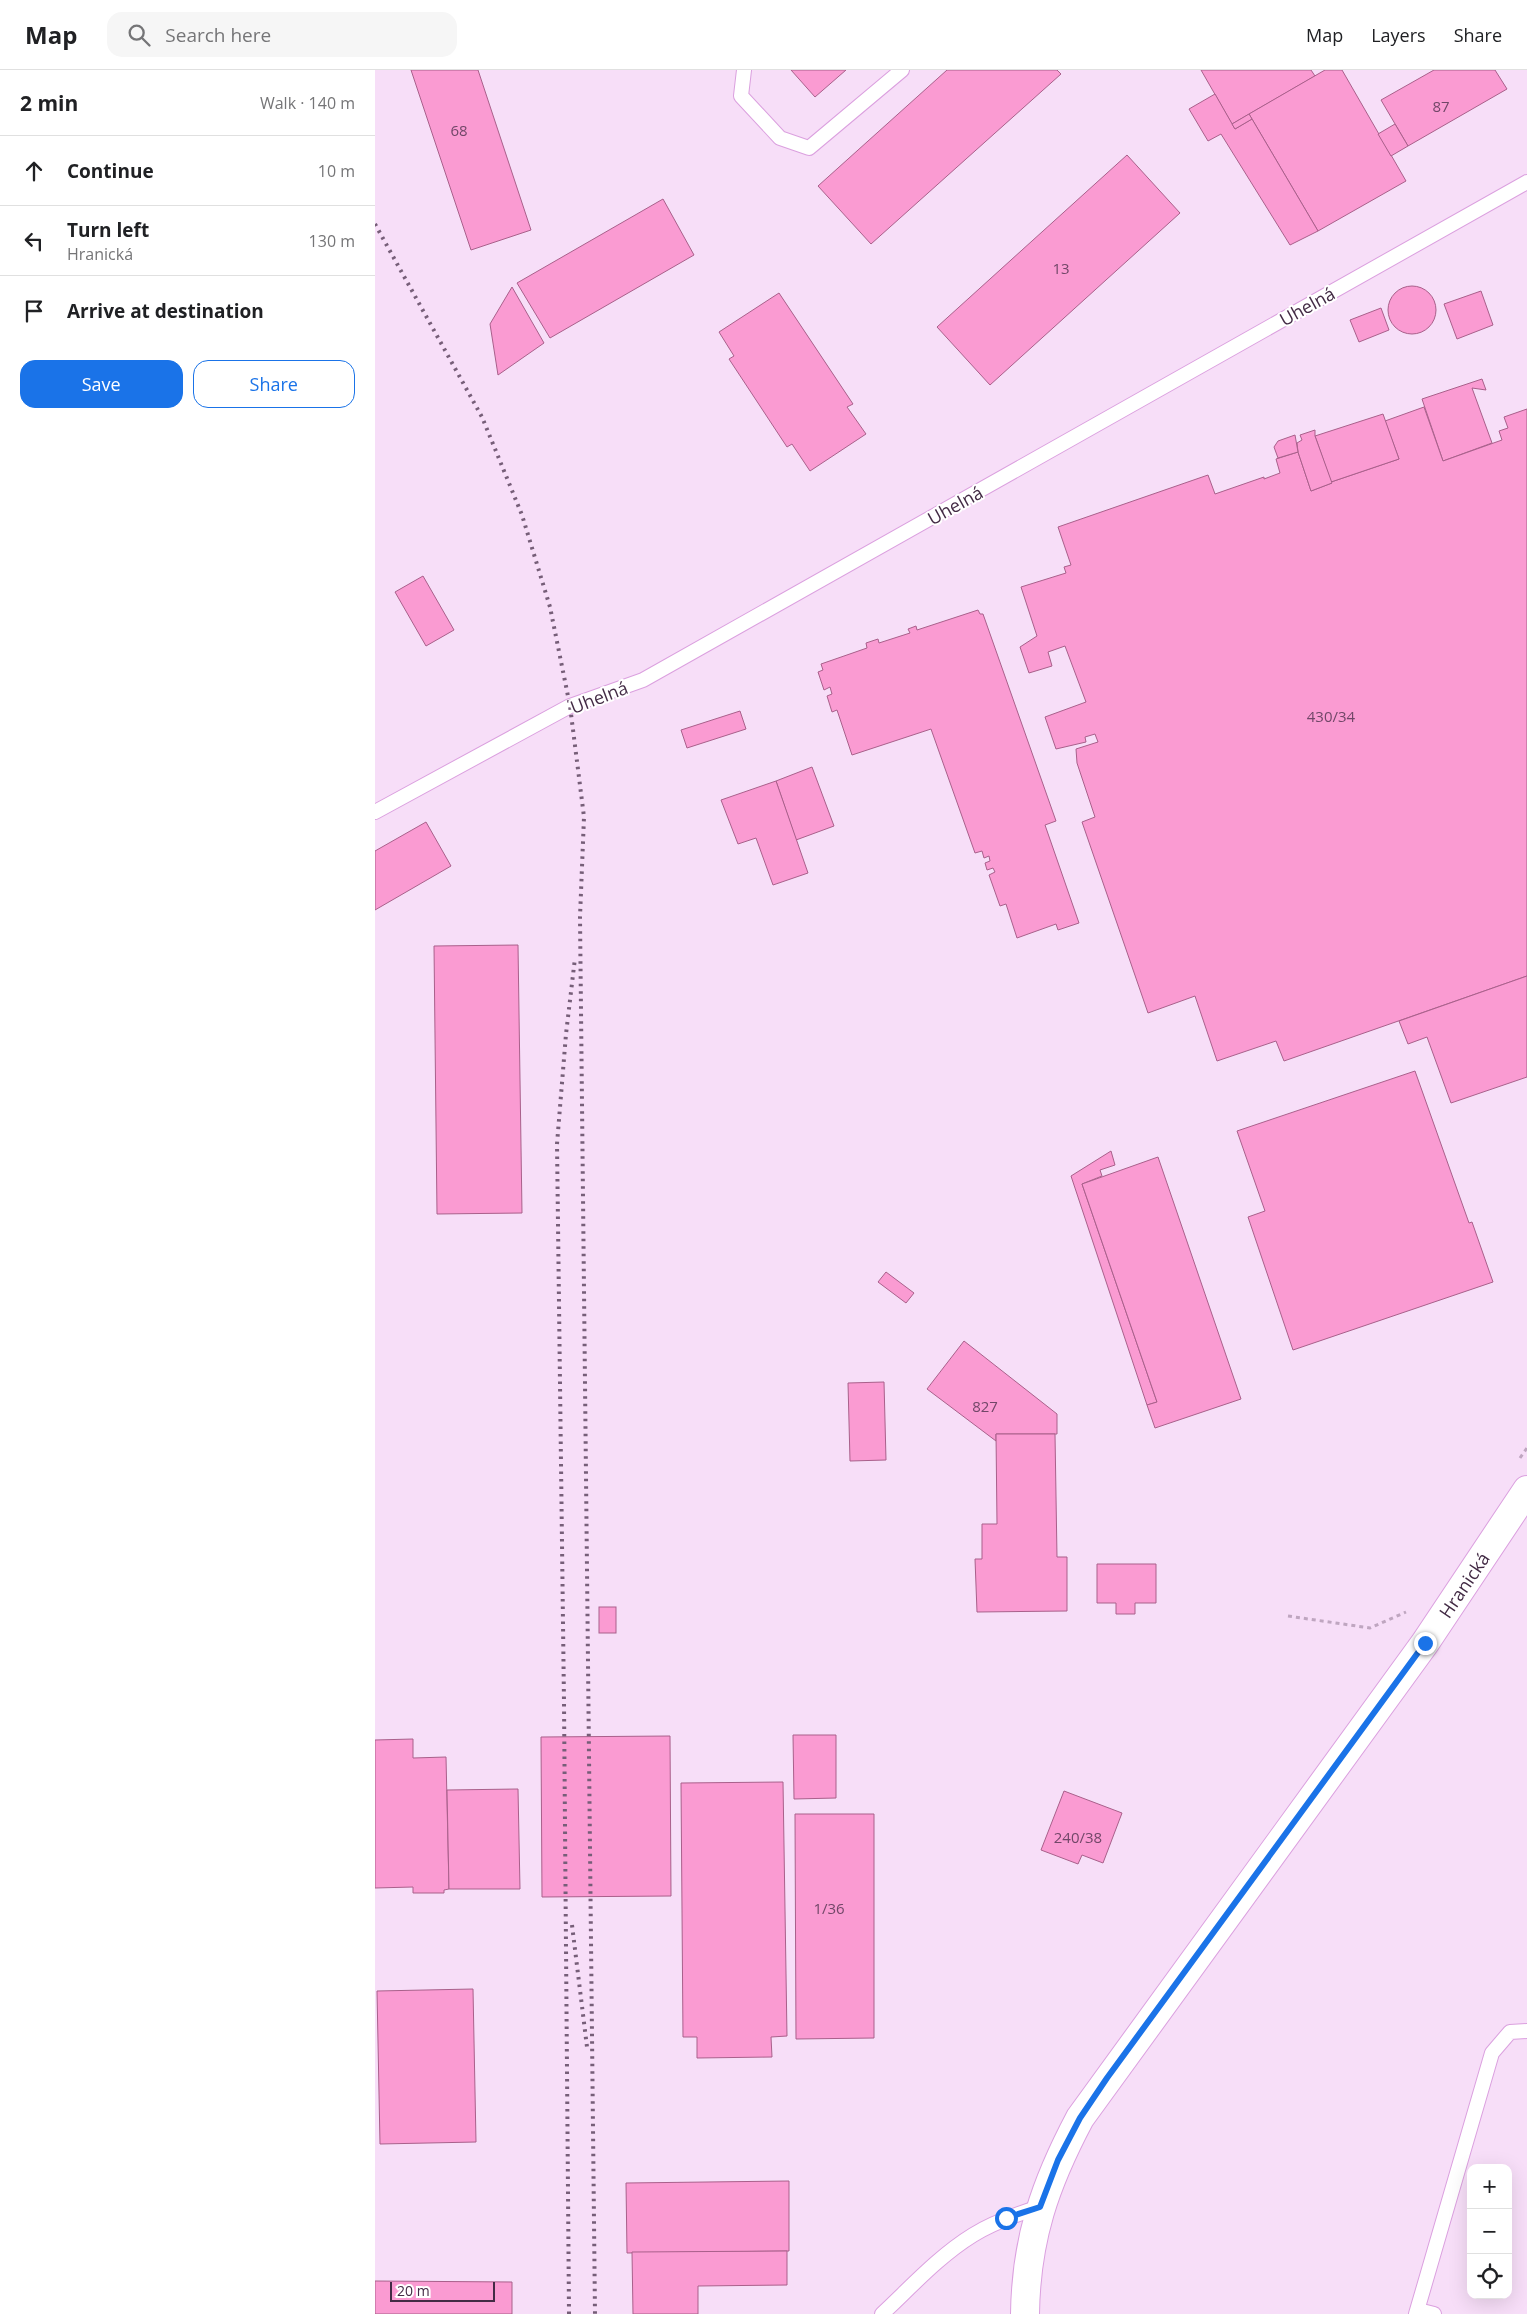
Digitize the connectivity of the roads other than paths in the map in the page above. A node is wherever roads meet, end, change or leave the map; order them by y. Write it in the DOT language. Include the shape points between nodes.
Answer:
graph roads {
  1 [pos="744,70"];
  2 [pos="902,70"];
  3 [pos="1527,182"];
  4 [pos="375,812"];
  5 [pos="1527,1490"];
  6 [pos="1527,2032"];
  7 [pos="1040,2207"];
  8 [pos="1417,2312"];
  9 [pos="883,2314"];
  10 [pos="1025,2314"];
  11 [pos="1434,2314"];
  1 -- 2 [label="lane" via="741,96 780,138 809,148"];
  3 -- 4 [label="lane, Uhelná" via="643,680 570,706"];
  5 -- 7 [label="street, Hranická" via="1425,1643 1107,2078 1080,2118 1058,2160"];
  6 -- 8 [label="lane" via="1510,2032 1492,2052"];
  7 -- 9 [label="lane" via="1006,2218 973,2235 946,2255"];
  7 -- 10 [label="street, Hranická" via="1031,2246"];
  8 -- 11 [label="lane"];
}
